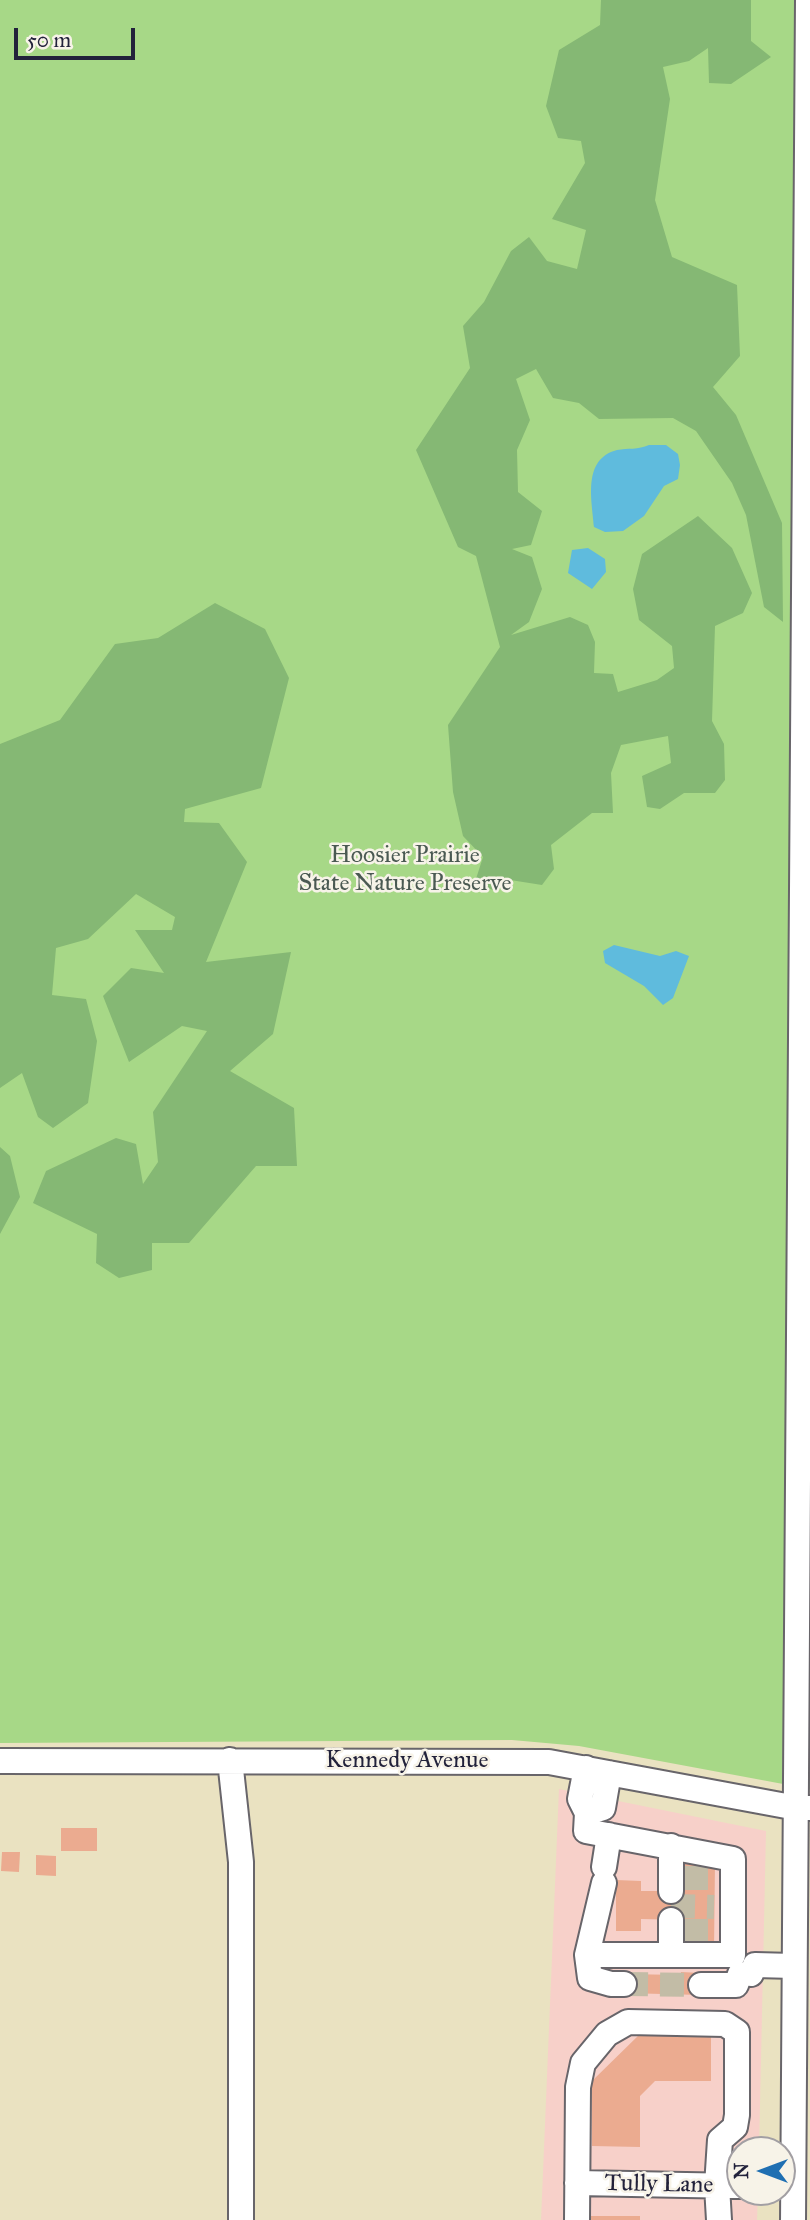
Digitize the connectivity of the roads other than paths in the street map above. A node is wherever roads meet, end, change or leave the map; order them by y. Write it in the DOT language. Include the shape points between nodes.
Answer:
graph roads {
  1 [pos="808,0"];
  2 [pos="806,973"];
  3 [pos="230,1760"];
  4 [pos="0,1761"];
  5 [pos="597,1771"];
  6 [pos="803,1808"];
  7 [pos="609,1835"];
  8 [pos="671,1846"];
  9 [pos="675,1882"];
  10 [pos="676,1927"];
  11 [pos="731,1940"];
  12 [pos="587,1955"];
  13 [pos="671,1955"];
  14 [pos="798,1975"];
  15 [pos="624,1984"];
  16 [pos="701,1985"];
  17 [pos="796,2136"];
  18 [pos="726,2174"];
  19 [pos="577,2183"];
  20 [pos="726,2186"];
  21 [pos="726,2194"];
  22 [pos="242,2220"];
  23 [pos="577,2220"];
  24 [pos="719,2220"];
  1 -- 2 [label="street"];
  2 -- 6 [label="street"];
  3 -- 4 [label="street, Kennedy Avenue"];
  3 -- 5 [label="street, Kennedy Avenue" via="549,1762"];
  3 -- 22 [label="street" via="241,1862"];
  5 -- 6 [label="street, Kennedy Avenue"];
  5 -- 7 [label="street" via="580,1799 587,1813 586,1831"];
  6 -- 14 [label="street"];
  7 -- 8 [label="street"];
  7 -- 12 [label="street"];
  8 -- 9 [label="street"];
  8 -- 11 [label="street" via="733,1859 724,1879"];
  10 -- 13 [label="street"];
  11 -- 13 [label="street"];
  11 -- 14 [label="street" via="755,1982"];
  11 -- 16 [label="street" via="736,1985"];
  12 -- 13 [label="street"];
  12 -- 15 [label="street" via="590,1978"];
  14 -- 17 [label="street"];
  18 -- 19 [label="street" via="720,2140 735,2127 737,2115 737,2032 725,2024 628,2022 607,2034 583,2063 578,2087"];
  19 -- 20 [label="street, Tully Lane"];
  19 -- 23 [label="street"];
  21 -- 24 [label="street"];
}
